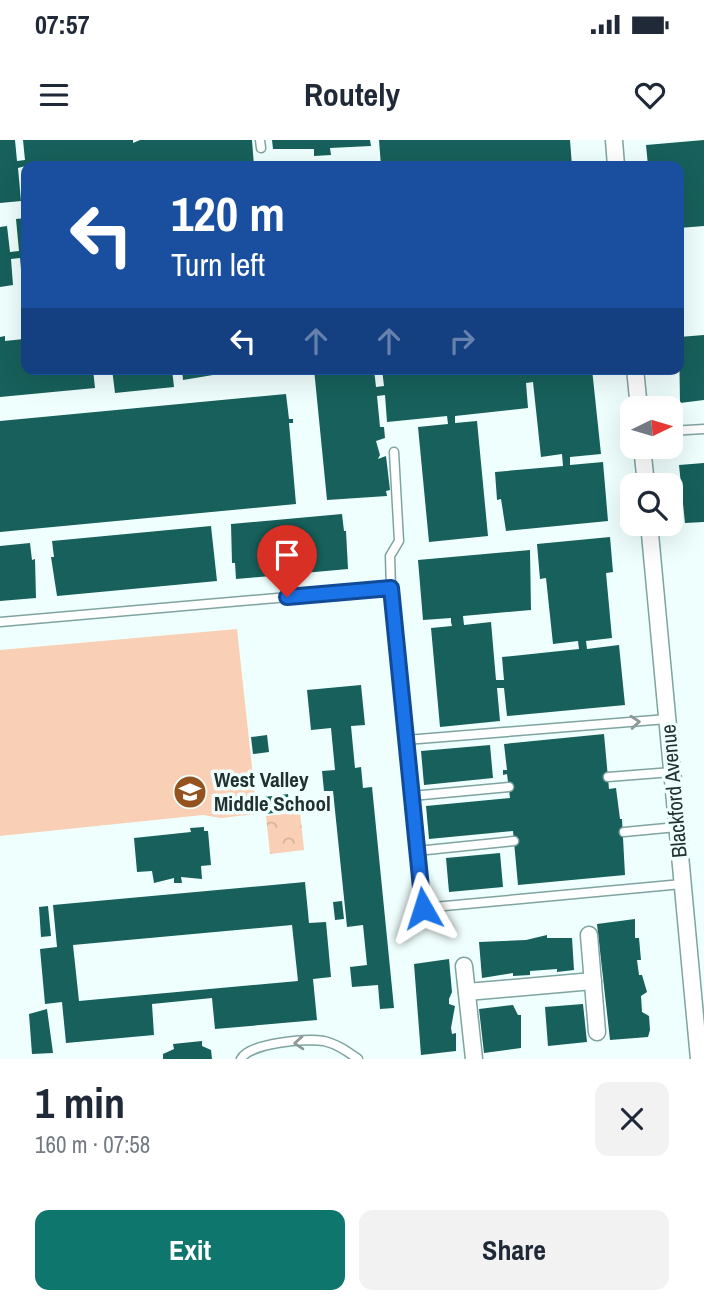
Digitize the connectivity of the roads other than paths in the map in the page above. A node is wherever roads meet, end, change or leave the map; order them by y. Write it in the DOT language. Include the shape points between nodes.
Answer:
graph roads {
  1 [pos="614,140"];
  2 [pos="616,161"];
  3 [pos="636,375"];
  4 [pos="638,396"];
  5 [pos="704,429"];
  6 [pos="683,430"];
  7 [pos="394,452"];
  8 [pos="650,536"];
  9 [pos="391,588"];
  10 [pos="0,622"];
  11 [pos="667,719"];
  12 [pos="406,740"];
  13 [pos="672,772"];
  14 [pos="608,777"];
  15 [pos="509,787"];
  16 [pos="412,796"];
  17 [pos="677,827"];
  18 [pos="624,832"];
  19 [pos="514,841"];
  20 [pos="417,851"];
  21 [pos="682,884"];
  22 [pos="589,935"];
  23 [pos="464,966"];
  24 [pos="593,981"];
  25 [pos="467,992"];
  26 [pos="597,1032"];
  27 [pos="241,1059"];
  28 [pos="358,1059"];
  29 [pos="474,1059"];
  30 [pos="699,1059"];
  1 -- 2 [label="street"];
  3 -- 4 [label="street"];
  5 -- 6 [label="lane"];
  7 -- 9 [label="lane" via="400,541 390,556"];
  8 -- 11 [label="street, Blackford Avenue"];
  9 -- 10 [label="lane"];
  9 -- 12 [label="lane"];
  12 -- 11 [label="lane, one-way"];
  11 -- 13 [label="street, Blackford Avenue"];
  12 -- 16 [label="lane"];
  13 -- 14 [label="lane"];
  13 -- 17 [label="street, Blackford Avenue"];
  15 -- 16 [label="lane"];
  16 -- 20 [label="lane"];
  17 -- 18 [label="lane"];
  17 -- 21 [label="street, Blackford Avenue"];
  19 -- 20 [label="lane"];
  20 -- 21 [label="lane" via="423,908"];
  21 -- 30 [label="street, Blackford Avenue"];
  22 -- 24 [label="street"];
  23 -- 25 [label="street"];
  24 -- 25 [label="street"];
  24 -- 26 [label="street"];
  25 -- 29 [label="street"];
  28 -- 27 [label="lane, one-way" via="323,1041 259,1046"];
}
